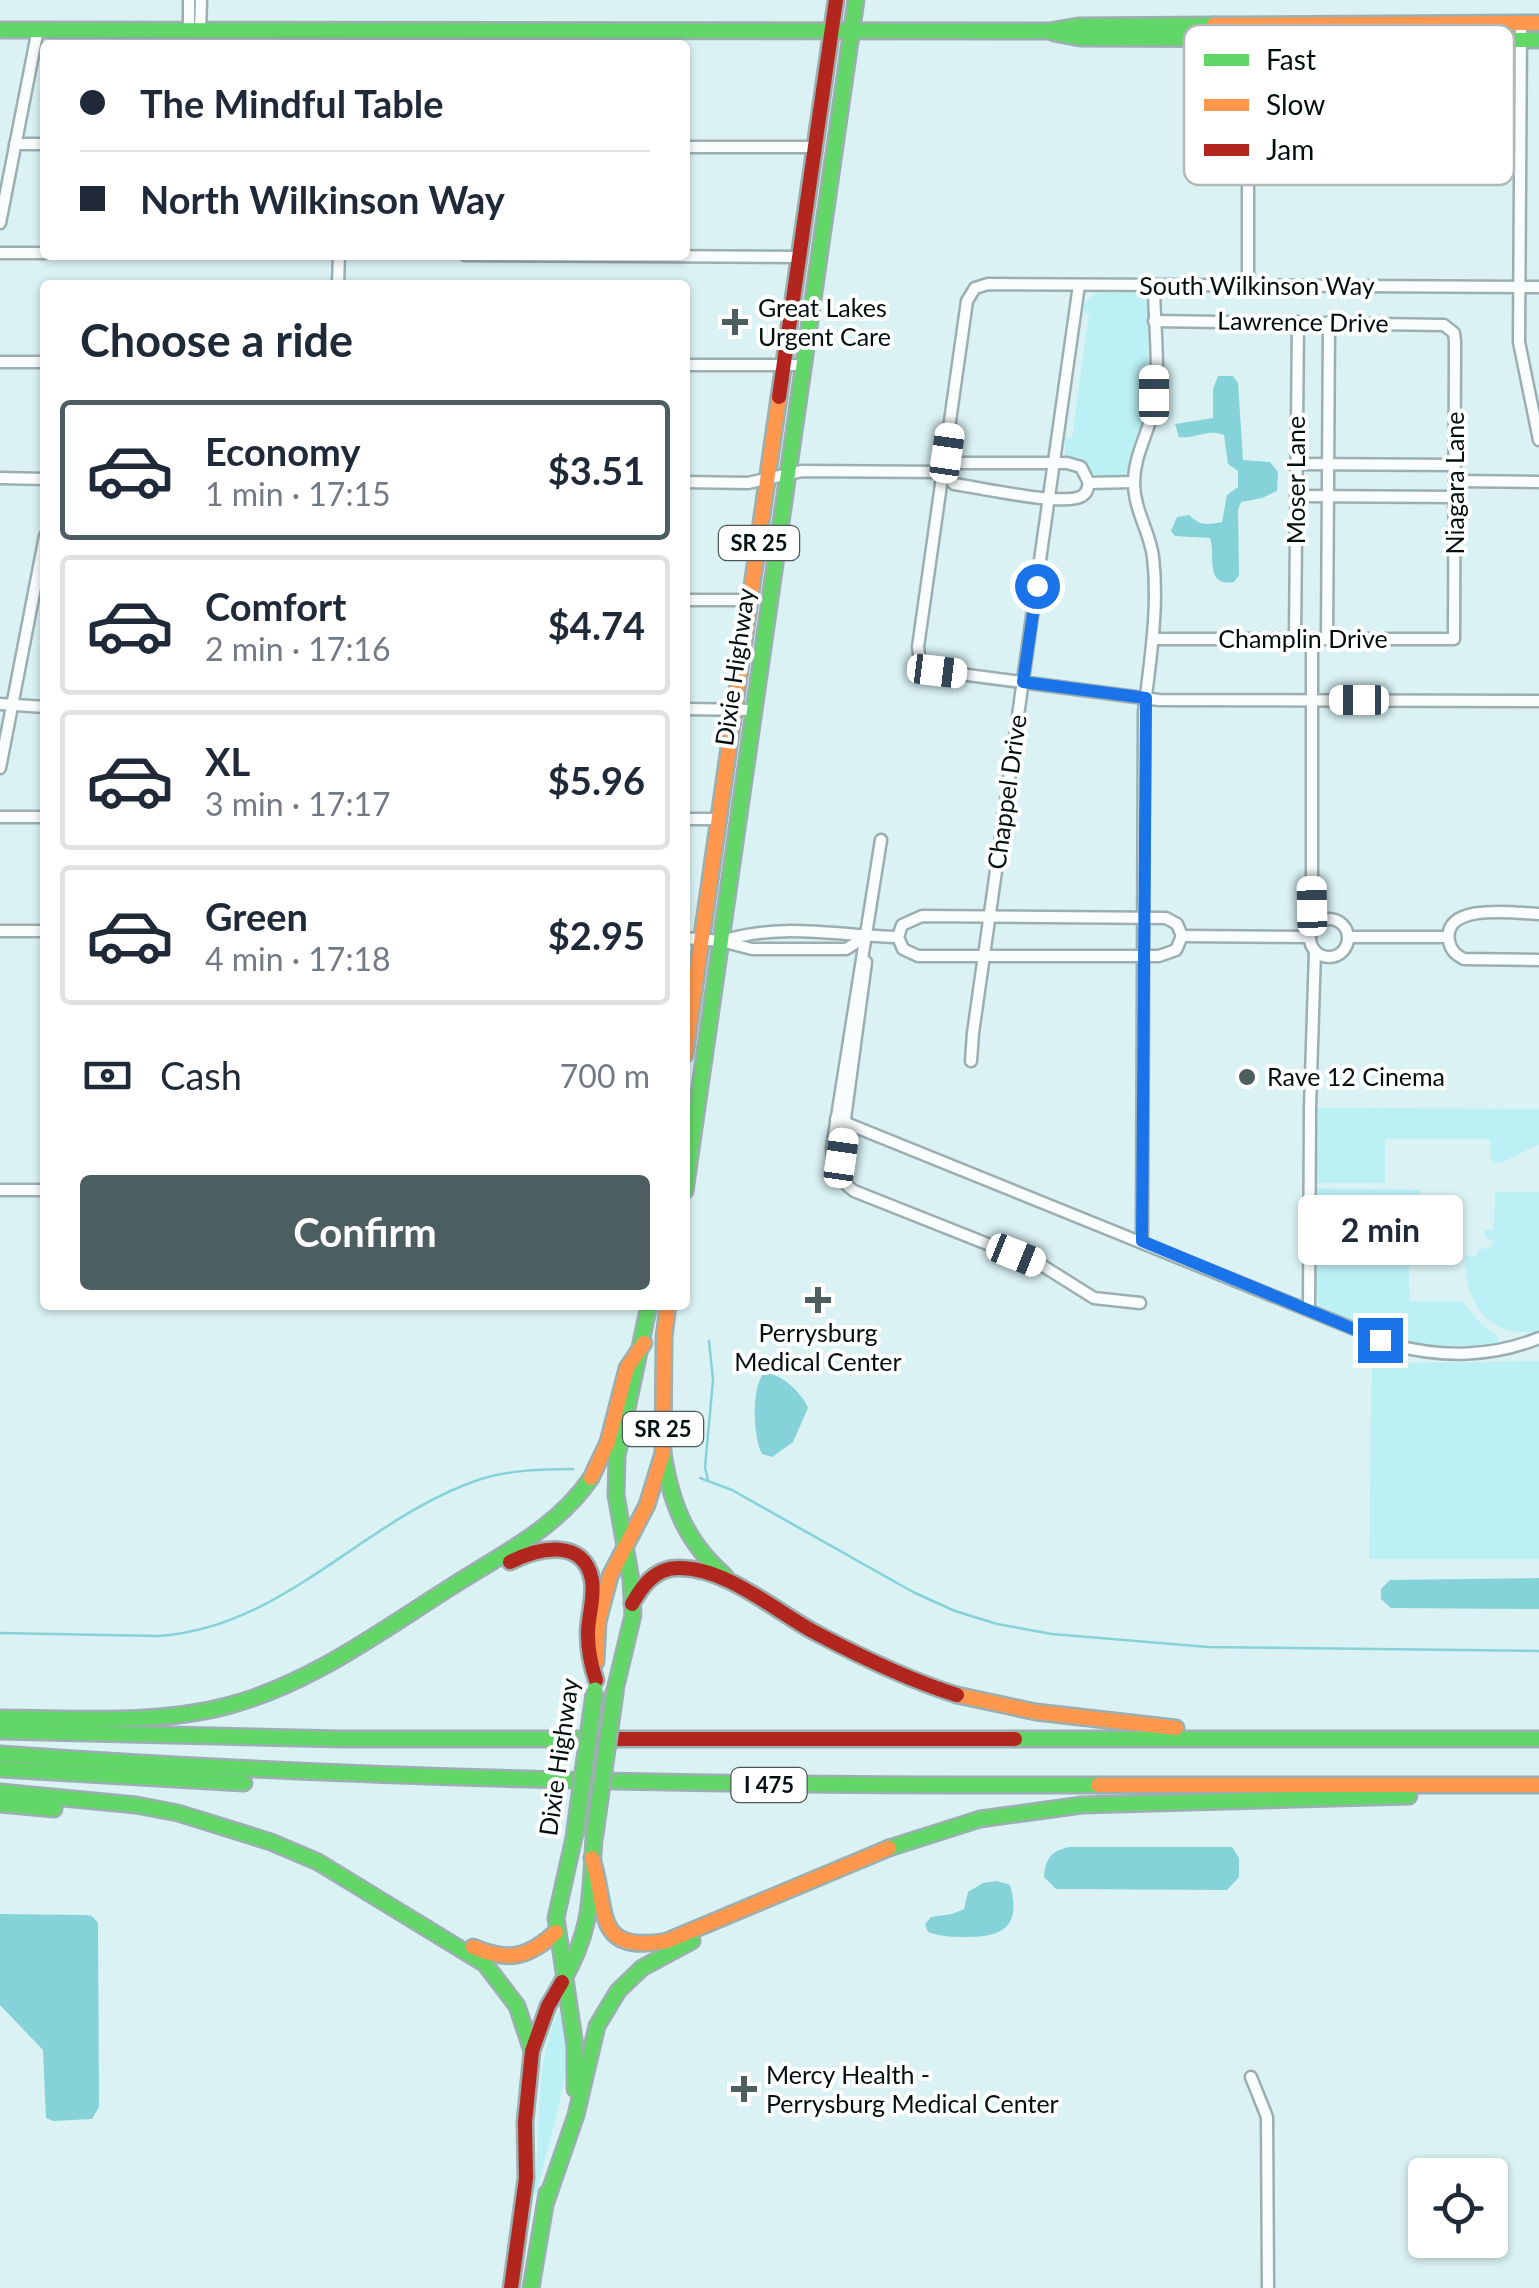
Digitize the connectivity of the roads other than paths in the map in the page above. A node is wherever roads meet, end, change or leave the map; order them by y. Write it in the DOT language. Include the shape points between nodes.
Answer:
graph roads {
  1 [pos="189,0"];
  2 [pos="201,0"];
  3 [pos="836,0"];
  4 [pos="856,0"];
  5 [pos="1521,22"];
  6 [pos="1539,23"];
  7 [pos="1184,25"];
  8 [pos="1189,25"];
  9 [pos="38,29"];
  10 [pos="195,29"];
  11 [pos="0,30"];
  12 [pos="832,31"];
  13 [pos="852,31"];
  14 [pos="1048,31"];
  15 [pos="339,36"];
  16 [pos="1184,39"];
  17 [pos="1514,40"];
  18 [pos="1521,40"];
  19 [pos="1539,40"];
  20 [pos="15,144"];
  21 [pos="40,144"];
  22 [pos="690,147"];
  23 [pos="816,147"];
  24 [pos="1248,185"];
  25 [pos="0,224"];
  26 [pos="0,253"];
  27 [pos="40,253"];
  28 [pos="690,256"];
  29 [pos="800,257"];
  30 [pos="1079,285"];
  31 [pos="1154,285"];
  32 [pos="1248,286"];
  33 [pos="1519,286"];
  34 [pos="1539,287"];
  35 [pos="1154,321"];
  36 [pos="1298,322"];
  37 [pos="1329,322"];
  38 [pos="1451,328"];
  39 [pos="0,362"];
  40 [pos="40,362"];
  41 [pos="690,365"];
  42 [pos="784,365"];
  43 [pos="804,366"];
  44 [pos="1539,440"];
  45 [pos="1054,464"];
  46 [pos="1296,464"];
  47 [pos="1328,464"];
  48 [pos="1455,465"];
  49 [pos="788,472"];
  50 [pos="944,472"];
  51 [pos="0,478"];
  52 [pos="769,478"];
  53 [pos="40,479"];
  54 [pos="1455,481"];
  55 [pos="690,482"];
  56 [pos="1134,482"];
  57 [pos="1539,482"];
  58 [pos="1089,483"];
  59 [pos="1296,496"];
  60 [pos="1328,496"];
  61 [pos="1455,497"];
  62 [pos="1050,499"];
  63 [pos="40,595"];
  64 [pos="690,600"];
  65 [pos="751,600"];
  66 [pos="1152,639"];
  67 [pos="1295,639"];
  68 [pos="1312,639"];
  69 [pos="1327,639"];
  70 [pos="1454,639"];
  71 [pos="1023,682"];
  72 [pos="1146,698"];
  73 [pos="1312,700"];
  74 [pos="1539,701"];
  75 [pos="6,705"];
  76 [pos="40,706"];
  77 [pos="690,709"];
  78 [pos="735,710"];
  79 [pos="754,710"];
  80 [pos="0,768"];
  81 [pos="0,817"];
  82 [pos="40,817"];
  83 [pos="690,819"];
  84 [pos="719,819"];
  85 [pos="881,840"];
  86 [pos="1539,914"];
  87 [pos="990,916"];
  88 [pos="1143,918"];
  89 [pos="1319,921"];
  90 [pos="0,931"];
  91 [pos="40,931"];
  92 [pos="867,936"];
  93 [pos="1182,936"];
  94 [pos="898,937"];
  95 [pos="1310,937"];
  96 [pos="1349,937"];
  97 [pos="1448,937"];
  98 [pos="693,939"];
  99 [pos="721,941"];
  100 [pos="1315,951"];
  101 [pos="984,957"];
  102 [pos="1143,957"];
  103 [pos="1539,960"];
  104 [pos="690,982"];
  105 [pos="972,1061"];
  106 [pos="841,1121"];
  107 [pos="690,1155"];
  108 [pos="0,1190"];
  109 [pos="40,1190"];
  110 [pos="1142,1241"];
  111 [pos="1140,1303"];
  112 [pos="649,1310"];
  113 [pos="667,1310"];
  114 [pos="1309,1310"];
  115 [pos="1539,1338"];
  116 [pos="644,1343"];
  117 [pos="663,1452"];
  118 [pos="626,1546"];
  119 [pos="740,1589"];
  120 [pos="632,1604"];
  121 [pos="308,1675"];
  122 [pos="595,1685"];
  123 [pos="0,1718"];
  124 [pos="0,1731"];
  125 [pos="1336,1738"];
  126 [pos="1539,1739"];
  127 [pos="0,1754"];
  128 [pos="0,1769"];
  129 [pos="621,1784"];
  130 [pos="1539,1788"];
  131 [pos="0,1792"];
  132 [pos="0,1804"];
  133 [pos="192,1819"];
  134 [pos="592,1858"];
  135 [pos="757,1906"];
  136 [pos="402,1911"];
  137 [pos="556,1932"];
  138 [pos="564,1977"];
  139 [pos="532,2051"];
  140 [pos="1251,2077"];
  141 [pos="546,2202"];
  142 [pos="519,2226"];
  143 [pos="510,2288"];
  144 [pos="520,2288"];
  145 [pos="531,2288"];
  146 [pos="1268,2288"];
  1 -- 10 [label="street"];
  2 -- 10 [label="street"];
  3 -- 12 [label="main road, SR 25"];
  4 -- 13 [label="main road, SR 25"];
  5 -- 6 [label="main road"];
  5 -- 8 [label="main road"];
  5 -- 18 [label="street"];
  7 -- 14 [label="main road"];
  9 -- 10 [label="main road"];
  9 -- 11 [label="main road"];
  9 -- 20 [label="street"];
  10 -- 15 [label="main road"];
  12 -- 13 [label="main road"];
  12 -- 15 [label="main road"];
  12 -- 23 [label="main road, Dixie Highway / SR 25"];
  13 -- 14 [label="main road"];
  13 -- 43 [label="main road, Dixie Highway / SR 25"];
  14 -- 16 [label="main road" via="1080,38"];
  17 -- 18 [label="main road"];
  18 -- 19 [label="main road"];
  18 -- 33 [label="street"];
  20 -- 21 [label="street"];
  20 -- 25 [label="street"];
  22 -- 23 [label="street"];
  23 -- 29 [label="main road, Dixie Highway / SR 25"];
  24 -- 32 [label="street"];
  26 -- 27 [label="street"];
  28 -- 29 [label="street"];
  29 -- 42 [label="main road, Dixie Highway / SR 25"];
  30 -- 31 [label="street, South Wilkinson Way"];
  30 -- 45 [label="street, Chappel Drive"];
  30 -- 50 [label="street, South Wilkinson Way" via="975,288"];
  31 -- 32 [label="street, South Wilkinson Way"];
  31 -- 35 [label="street"];
  32 -- 33 [label="street, South Wilkinson Way"];
  33 -- 34 [label="street, South Wilkinson Way"];
  33 -- 44 [label="street" via="1521,357"];
  35 -- 36 [label="street, Lawrence Drive"];
  35 -- 56 [label="street" via="1154,406"];
  36 -- 37 [label="street, Lawrence Drive"];
  36 -- 46 [label="street, Moser Lane"];
  37 -- 38 [label="street, Lawrence Drive"];
  37 -- 47 [label="street, Moser Lane"];
  38 -- 48 [label="street, Niagara Lane"];
  39 -- 40 [label="street"];
  41 -- 42 [label="street"];
  42 -- 43 [label="street"];
  42 -- 52 [label="main road, Dixie Highway / SR 25"];
  43 -- 49 [label="main road, Dixie Highway / SR 25"];
  45 -- 50 [label="street" via="957,464"];
  45 -- 58 [label="street" via="1080,467"];
  45 -- 62 [label="street, Chappel Drive"];
  46 -- 47 [label="street"];
  46 -- 59 [label="street, Moser Lane"];
  47 -- 48 [label="street"];
  47 -- 60 [label="street, Moser Lane"];
  48 -- 54 [label="street, Niagara Lane"];
  49 -- 50 [label="street"];
  49 -- 52 [label="street"];
  49 -- 79 [label="main road, Dixie Highway / SR 25"];
  50 -- 62 [label="street" via="954,484"];
  50 -- 71 [label="street" via="920,662 937,671"];
  51 -- 53 [label="street"];
  52 -- 55 [label="street"];
  52 -- 65 [label="main road, Dixie Highway / SR 25"];
  54 -- 57 [label="street"];
  54 -- 61 [label="street, Niagara Lane"];
  56 -- 58 [label="street"];
  56 -- 66 [label="street" via="1153,556"];
  58 -- 62 [label="street" via="1079,498"];
  59 -- 60 [label="street"];
  59 -- 67 [label="street, Moser Lane"];
  60 -- 61 [label="street"];
  60 -- 69 [label="street, Moser Lane"];
  61 -- 70 [label="street, Niagara Lane"];
  62 -- 71 [label="street, Chappel Drive"];
  63 -- 75 [label="street"];
  64 -- 65 [label="street"];
  65 -- 78 [label="main road, Dixie Highway / SR 25"];
  66 -- 67 [label="street, Champlin Drive"];
  66 -- 72 [label="street"];
  67 -- 68 [label="street, Champlin Drive"];
  68 -- 69 [label="street, Champlin Drive"];
  68 -- 73 [label="street"];
  69 -- 70 [label="street, Champlin Drive"];
  71 -- 72 [label="street"];
  71 -- 87 [label="street, Chappel Drive"];
  72 -- 73 [label="street"];
  72 -- 88 [label="street"];
  73 -- 74 [label="street"];
  73 -- 89 [label="street" via="1312,906"];
  75 -- 76 [label="street"];
  75 -- 80 [label="street"];
  77 -- 78 [label="street"];
  78 -- 79 [label="street"];
  78 -- 84 [label="main road, Dixie Highway / SR 25"];
  79 -- 99 [label="main road, Dixie Highway / SR 25"];
  81 -- 82 [label="street"];
  83 -- 84 [label="street"];
  84 -- 98 [label="main road, Dixie Highway / SR 25"];
  85 -- 92 [label="street"];
  86 -- 97 [label="street" via="1467,914 1453,923"];
  87 -- 88 [label="street"];
  87 -- 94 [label="street" via="914,917"];
  87 -- 101 [label="street, Chappel Drive"];
  88 -- 93 [label="street" via="1172,920"];
  88 -- 102 [label="street"];
  89 -- 95 [label="street"];
  89 -- 96 [label="street" via="1340,922"];
  90 -- 91 [label="street"];
  92 -- 94 [label="street"];
  92 -- 99 [label="street" via="752,931"];
  92 -- 99 [label="street" via="846,949 752,949"];
  92 -- 106 [label="street"];
  93 -- 95 [label="street"];
  93 -- 102 [label="street" via="1168,954"];
  94 -- 101 [label="street" via="903,949 918,956"];
  95 -- 100 [label="street"];
  96 -- 97 [label="street"];
  96 -- 100 [label="street" via="1335,956"];
  97 -- 103 [label="street" via="1464,959"];
  98 -- 99 [label="street"];
  98 -- 104 [label="main road, Dixie Highway / SR 25"];
  99 -- 107 [label="main road, Dixie Highway / SR 25"];
  100 -- 114 [label="street"];
  101 -- 102 [label="street"];
  101 -- 105 [label="street, Chappel Drive"];
  102 -- 110 [label="street"];
  106 -- 110 [label="street"];
  106 -- 111 [label="street" via="832,1154 841,1180 854,1191 1043,1266 1094,1298"];
  108 -- 109 [label="street"];
  110 -- 114 [label="street"];
  112 -- 116 [label="main road, Dixie Highway / SR 25"];
  113 -- 117 [label="main road, Dixie Highway / SR 25"];
  114 -- 115 [label="street" via="1394,1346 1429,1352 1493,1353"];
  116 -- 118 [label="main road, Dixie Highway / SR 25" via="618,1446 615,1482"];
  116 -- 121 [label="main road" via="628,1366 594,1473 558,1516"];
  117 -- 118 [label="main road, Dixie Highway / SR 25" via="648,1505"];
  117 -- 119 [label="main road" via="674,1514 704,1560"];
  118 -- 120 [label="main road, Dixie Highway / SR 25"];
  118 -- 122 [label="main road, Dixie Highway / SR 25" via="598,1622"];
  119 -- 120 [label="main road" via="678,1566 652,1576"];
  119 -- 125 [label="main road" via="863,1657 966,1699 1097,1720"];
  120 -- 134 [label="main road, Dixie Highway / SR 25, bridge"];
  121 -- 122 [label="main road" via="516,1558 558,1547 584,1560 591,1573 588,1633"];
  121 -- 123 [label="main road" via="253,1699 196,1713"];
  122 -- 137 [label="main road, Dixie Highway, bridge"];
  124 -- 125 [label="main road, I 475" via="341,1740"];
  125 -- 126 [label="main road, I 475"];
  127 -- 129 [label="main road, I 475" via="277,1774"];
  128 -- 129 [label="main road" via="366,1787"];
  129 -- 130 [label="main road, I 475"];
  130 -- 135 [label="main road" via="1030,1810 944,1828"];
  131 -- 133 [label="main road" via="136,1805"];
  132 -- 133 [label="main road"];
  133 -- 136 [label="main road" via="318,1862"];
  134 -- 135 [label="main road" via="604,1924 634,1947"];
  134 -- 138 [label="main road, Dixie Highway / SR 25" via="590,1920"];
  135 -- 141 [label="main road" via="642,1968 618,1991 594,2032 576,2115"];
  136 -- 137 [label="main road" via="508,1960 527,1957"];
  136 -- 139 [label="main road" via="485,1964 517,2006"];
  137 -- 138 [label="main road, Dixie Highway"];
  138 -- 139 [label="main road, Dixie Highway / SR 25"];
  138 -- 141 [label="main road, Dixie Highway" via="578,2067"];
  139 -- 142 [label="main road, Dixie Highway"];
  140 -- 146 [label="street" via="1267,2117"];
  141 -- 145 [label="main road, Dixie Highway"];
  142 -- 143 [label="main road, Dixie Highway"];
  142 -- 144 [label="main road"];
}
